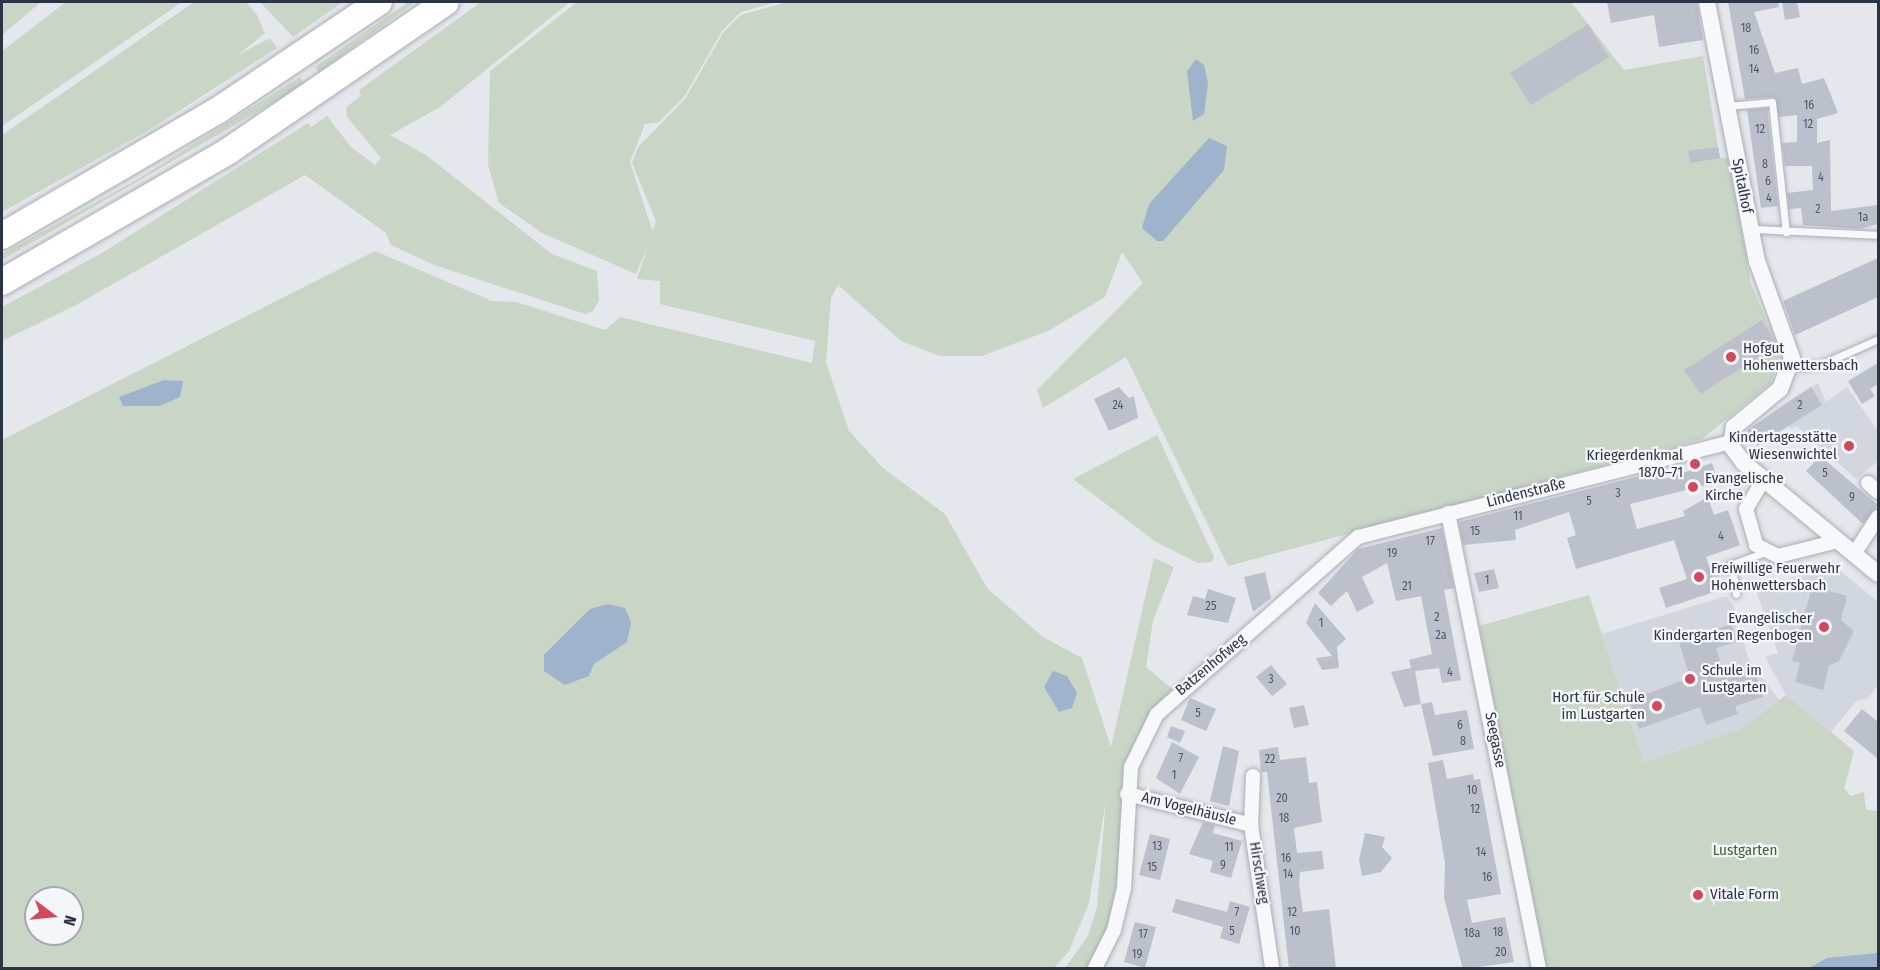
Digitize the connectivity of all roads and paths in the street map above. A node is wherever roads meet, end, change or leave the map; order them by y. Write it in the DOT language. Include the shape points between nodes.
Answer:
graph roads {
  1 [pos="379,2"];
  2 [pos="446,2"];
  3 [pos="1707,2"];
  4 [pos="1727,106"];
  5 [pos="1750,229"];
  6 [pos="1786,232"];
  7 [pos="1878,235"];
  8 [pos="2,236"];
  9 [pos="2,282"];
  10 [pos="1878,339"];
  11 [pos="1791,367"];
  12 [pos="1730,442"];
  13 [pos="1764,479"];
  14 [pos="1448,513"];
  15 [pos="1878,517"];
  16 [pos="1358,537"];
  17 [pos="1838,541"];
  18 [pos="1765,552"];
  19 [pos="1854,554"];
  20 [pos="1732,566"];
  21 [pos="1714,571"];
  22 [pos="1878,574"];
  23 [pos="1737,594"];
  24 [pos="1253,776"];
  25 [pos="1127,794"];
  26 [pos="1251,825"];
  27 [pos="1095,969"];
  28 [pos="1272,969"];
  29 [pos="1539,969"];
  1 -- 8 [label="highway" via="217,111"];
  2 -- 9 [label="highway" via="227,152"];
  3 -- 4 [label="street, Spitalhof"];
  4 -- 5 [label="street, Spitalhof"];
  4 -- 6 [label="lane" via="1772,102"];
  5 -- 6 [label="lane"];
  5 -- 11 [label="street, Spitalhof" via="1761,280 1790,348"];
  6 -- 7 [label="lane"];
  10 -- 11 [label="lane" via="1820,365"];
  11 -- 12 [label="street" via="1780,389 1738,423"];
  12 -- 13 [label="street" via="1737,457"];
  12 -- 14 [label="street, Lindenstraße"];
  13 -- 17 [label="street"];
  13 -- 18 [label="street" via="1746,509 1756,545"];
  14 -- 16 [label="street, Lindenstraße"];
  14 -- 29 [label="street, Seegasse"];
  15 -- 19 [label="street"];
  16 -- 25 [label="street, Batzenhofweg" via="1179,689 1139,745"];
  17 -- 18 [label="street" via="1787,555"];
  17 -- 19 [label="street"];
  18 -- 20 [label="lane"];
  19 -- 22 [label="street"];
  20 -- 21 [label="lane"];
  20 -- 23 [label="lane"];
  24 -- 26 [label="street, Hirschweg"];
  25 -- 26 [label="street, Am Vogelhäusle"];
  25 -- 27 [label="street, Batzenhofweg" via="1125,888 1114,930"];
  26 -- 28 [label="street, Hirschweg"];
}
